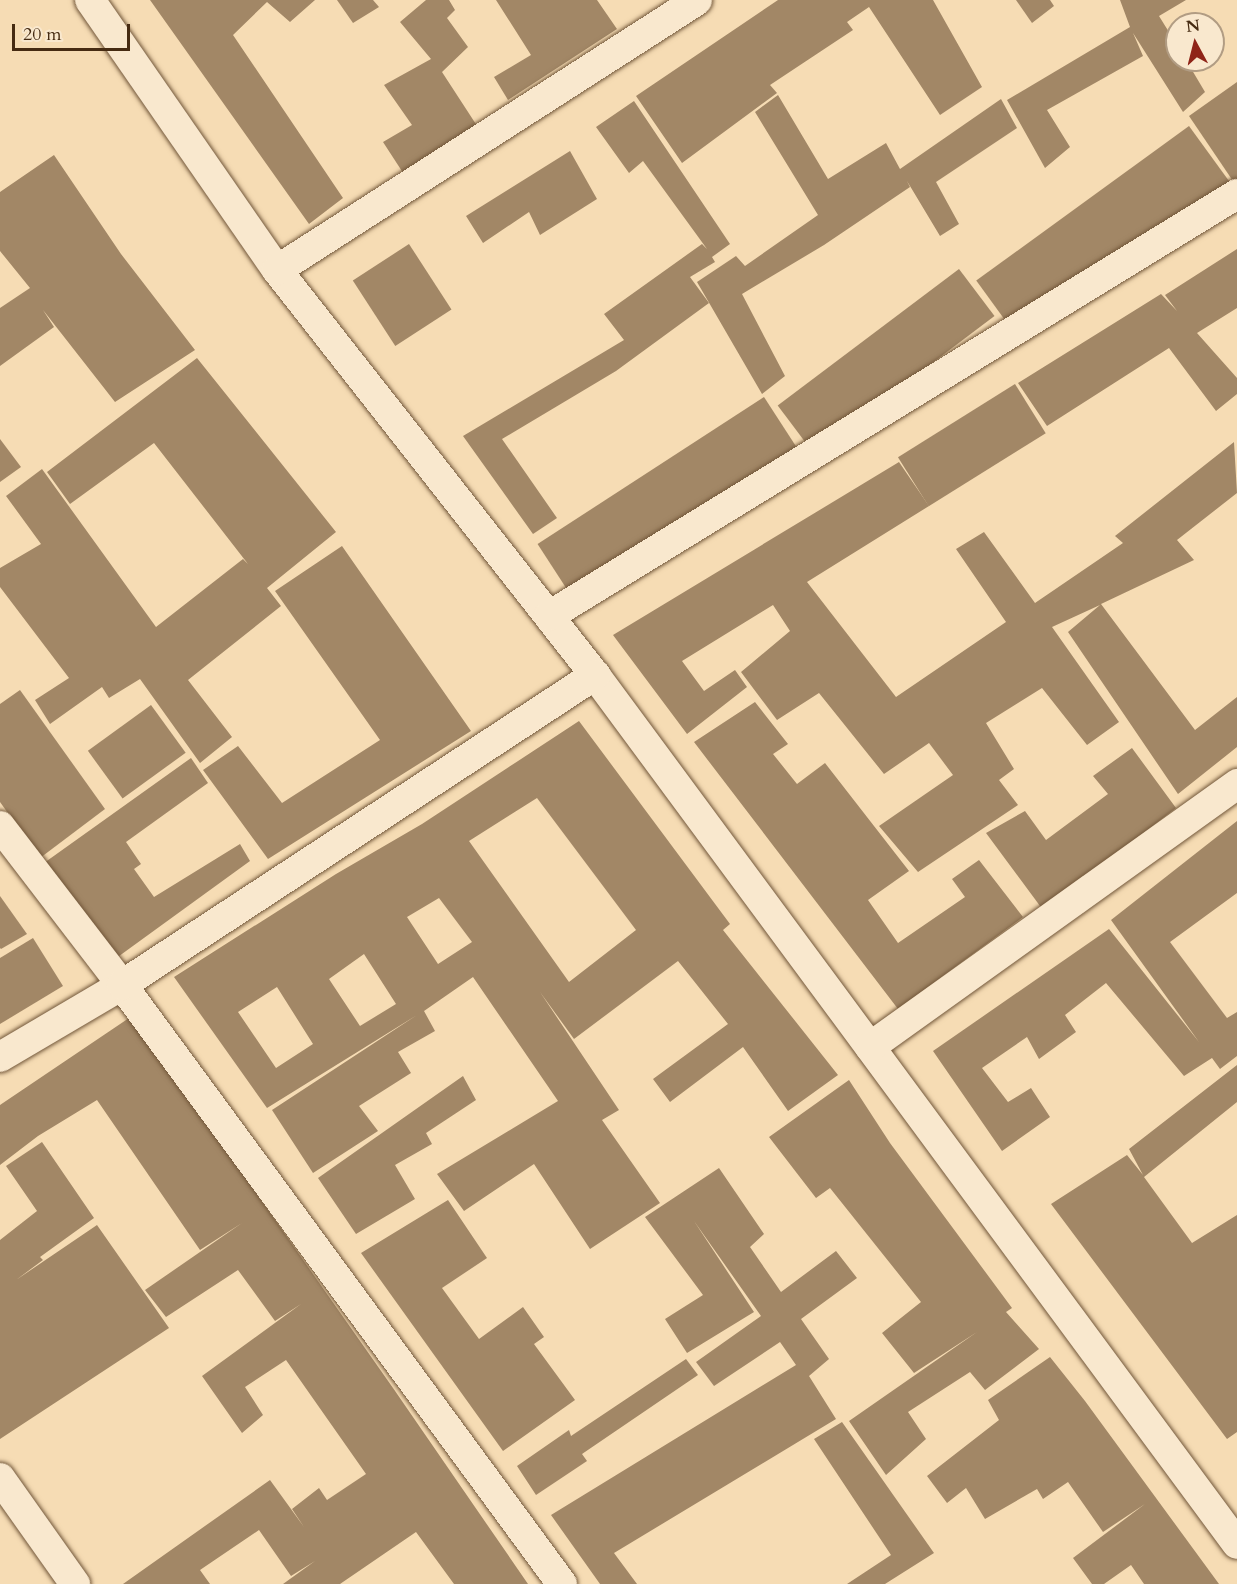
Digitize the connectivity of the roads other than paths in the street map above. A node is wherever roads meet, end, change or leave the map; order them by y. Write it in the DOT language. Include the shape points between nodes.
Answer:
graph roads {
  1 [pos="90,0"];
  2 [pos="697,0"];
  3 [pos="665,8"];
  4 [pos="1237,194"];
  5 [pos="277,270"];
  6 [pos="549,616"];
  7 [pos="595,675"];
  8 [pos="1237,784"];
  9 [pos="0,826"];
  10 [pos="122,985"];
  11 [pos="870,1047"];
  12 [pos="0,1057"];
  13 [pos="0,1478"];
  14 [pos="1237,1545"];
  15 [pos="75,1584"];
  16 [pos="562,1584"];
  1 -- 5 [label="street"];
  2 -- 3 [label="street"];
  3 -- 5 [label="street"];
  4 -- 6 [label="street"];
  5 -- 6 [label="street"];
  6 -- 7 [label="street"];
  7 -- 10 [label="street"];
  7 -- 11 [label="street"];
  8 -- 11 [label="street"];
  9 -- 10 [label="street"];
  10 -- 12 [label="street"];
  10 -- 16 [label="street"];
  11 -- 14 [label="street"];
  13 -- 15 [label="street"];
}
